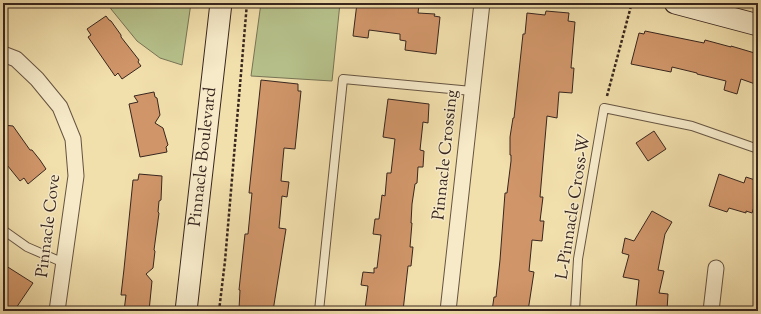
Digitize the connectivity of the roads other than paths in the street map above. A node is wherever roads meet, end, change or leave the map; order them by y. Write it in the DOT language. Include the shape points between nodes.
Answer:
graph roads {
  1 [pos="221,3"];
  2 [pos="482,3"];
  3 [pos="675,3"];
  4 [pos="758,25"];
  5 [pos="3,54"];
  6 [pos="472,91"];
  7 [pos="758,148"];
  8 [pos="3,230"];
  9 [pos="64,262"];
  10 [pos="716,268"];
  11 [pos="57,311"];
  12 [pos="186,311"];
  13 [pos="318,311"];
  14 [pos="448,311"];
  15 [pos="575,311"];
  16 [pos="711,311"];
  1 -- 12 [label="street, Pinnacle Boulevard"];
  2 -- 6 [label="street, Pinnacle Crossing"];
  3 -- 4 [label="street"];
  5 -- 9 [label="street, Pinnacle Cove" via="16,59 42,84 60,107 73,140 76,176"];
  6 -- 13 [label="lane" via="343,79"];
  6 -- 14 [label="street, Pinnacle Crossing"];
  7 -- 15 [label="lane, L-Pinnacle Cross-W" via="692,126 604,108 578,259"];
  8 -- 9 [label="lane" via="27,247"];
  9 -- 11 [label="street, Pinnacle Cove"];
  10 -- 16 [label="street"];
}
